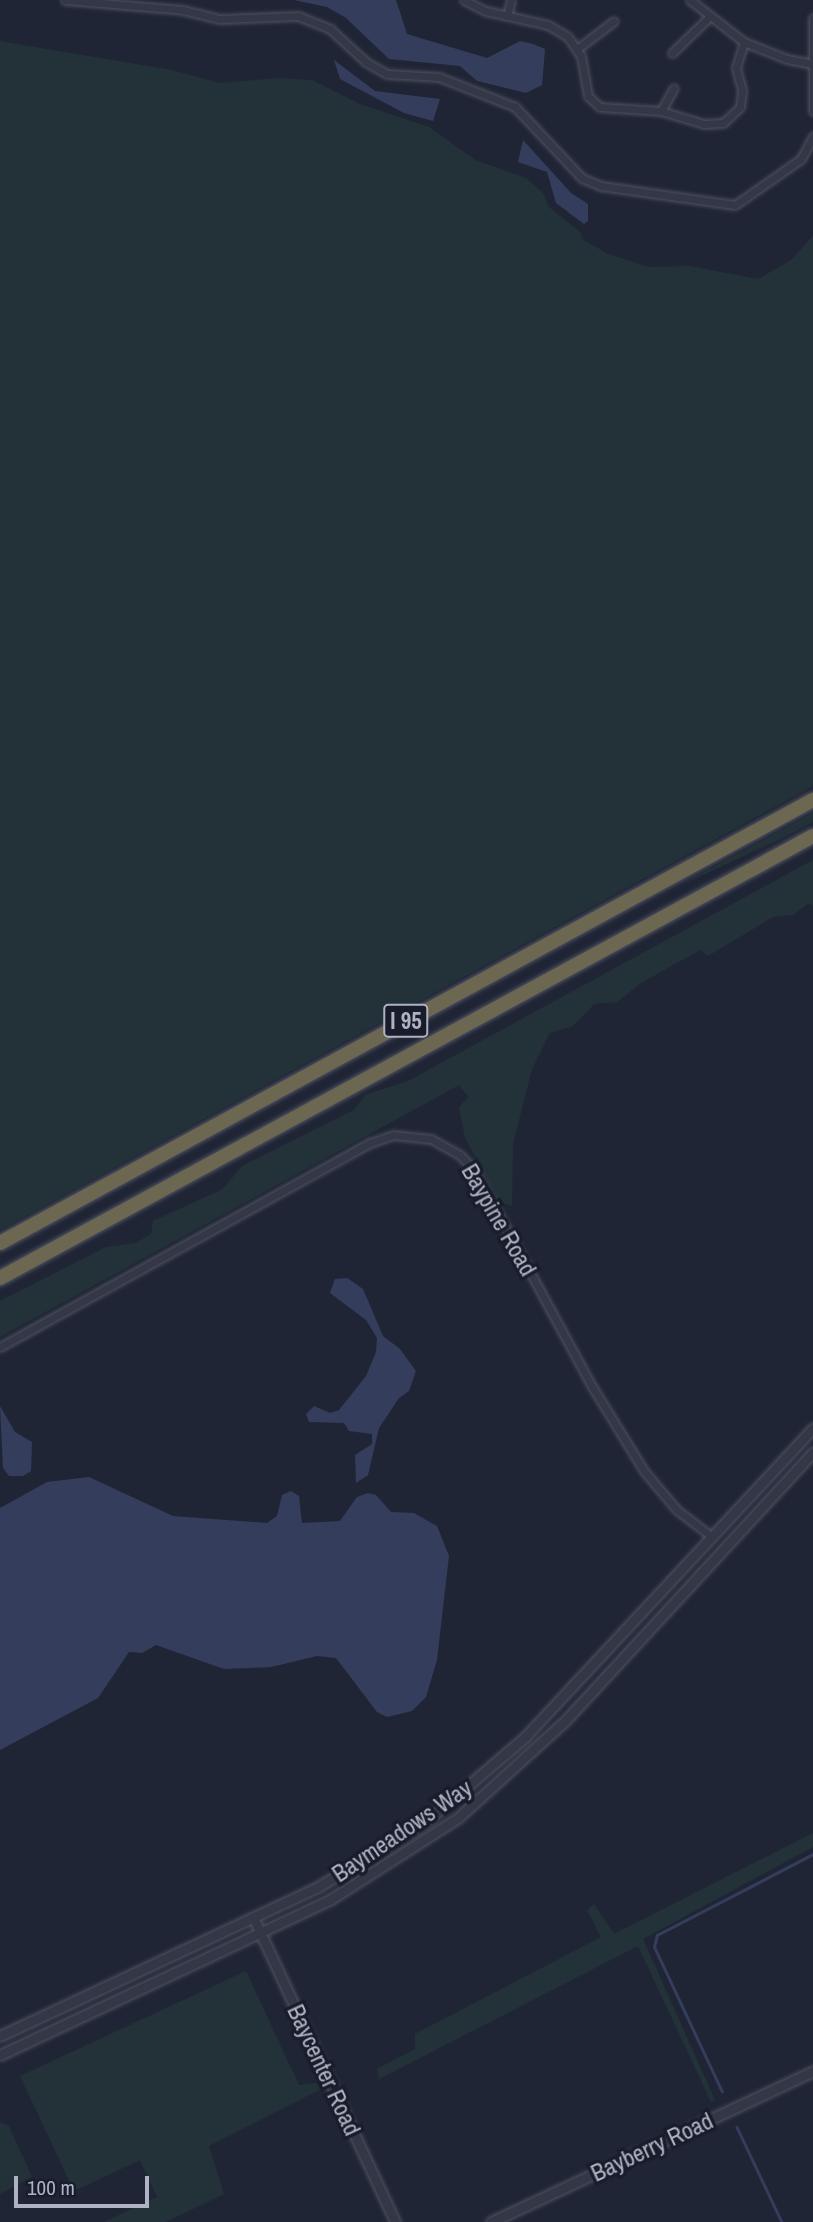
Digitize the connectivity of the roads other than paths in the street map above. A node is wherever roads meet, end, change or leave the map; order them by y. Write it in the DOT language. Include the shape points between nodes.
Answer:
graph roads {
  1 [pos="65,0"];
  2 [pos="464,0"];
  3 [pos="511,0"];
  4 [pos="690,0"];
  5 [pos="508,16"];
  6 [pos="708,18"];
  7 [pos="813,18"];
  8 [pos="614,21"];
  9 [pos="744,42"];
  10 [pos="577,49"];
  11 [pos="672,53"];
  12 [pos="812,64"];
  13 [pos="674,88"];
  14 [pos="661,111"];
  15 [pos="813,111"];
  16 [pos="813,136"];
  17 [pos="813,800"];
  18 [pos="813,836"];
  19 [pos="0,1243"];
  20 [pos="0,1278"];
  21 [pos="0,1347"];
  22 [pos="813,1428"];
  23 [pos="813,1452"];
  24 [pos="712,1537"];
  25 [pos="429,1819"];
  26 [pos="439,1832"];
  27 [pos="253,1917"];
  28 [pos="261,1934"];
  29 [pos="0,2036"];
  30 [pos="0,2056"];
  31 [pos="813,2071"];
  32 [pos="395,2222"];
  33 [pos="491,2222"];
  1 -- 16 [label="street" via="183,10 220,19 298,16 330,29 387,75 439,77 515,107 572,169 601,186 735,205 801,159"];
  2 -- 5 [label="street"];
  3 -- 5 [label="street"];
  4 -- 6 [label="street"];
  5 -- 10 [label="street" via="548,25"];
  6 -- 9 [label="street"];
  6 -- 11 [label="street"];
  7 -- 12 [label="street"];
  8 -- 10 [label="street"];
  9 -- 12 [label="street"];
  9 -- 14 [label="street" via="736,68 742,99 730,119 704,124"];
  10 -- 14 [label="street" via="593,103 608,109"];
  12 -- 15 [label="street"];
  13 -- 14 [label="street"];
  17 -- 19 [label="highway, I 95"];
  18 -- 20 [label="highway, I 95"];
  21 -- 24 [label="street, Baypine Road" via="370,1143 393,1135 431,1139 460,1155 475,1171 593,1388 645,1471 677,1510"];
  22 -- 24 [label="street, Baymeadows Way"];
  23 -- 26 [label="street, Baymeadows Way" via="565,1721 502,1783"];
  24 -- 25 [label="street, Baymeadows Way" via="525,1737"];
  25 -- 26 [label="street"];
  25 -- 27 [label="street, Baymeadows Way" via="318,1887"];
  26 -- 28 [label="street, Baymeadows Way" via="365,1880"];
  27 -- 28 [label="street, Baycenter Road"];
  27 -- 29 [label="street, Baymeadows Way"];
  28 -- 30 [label="street, Baymeadows Way"];
  28 -- 32 [label="street, Baycenter Road"];
  31 -- 33 [label="street, Bayberry Road"];
}
